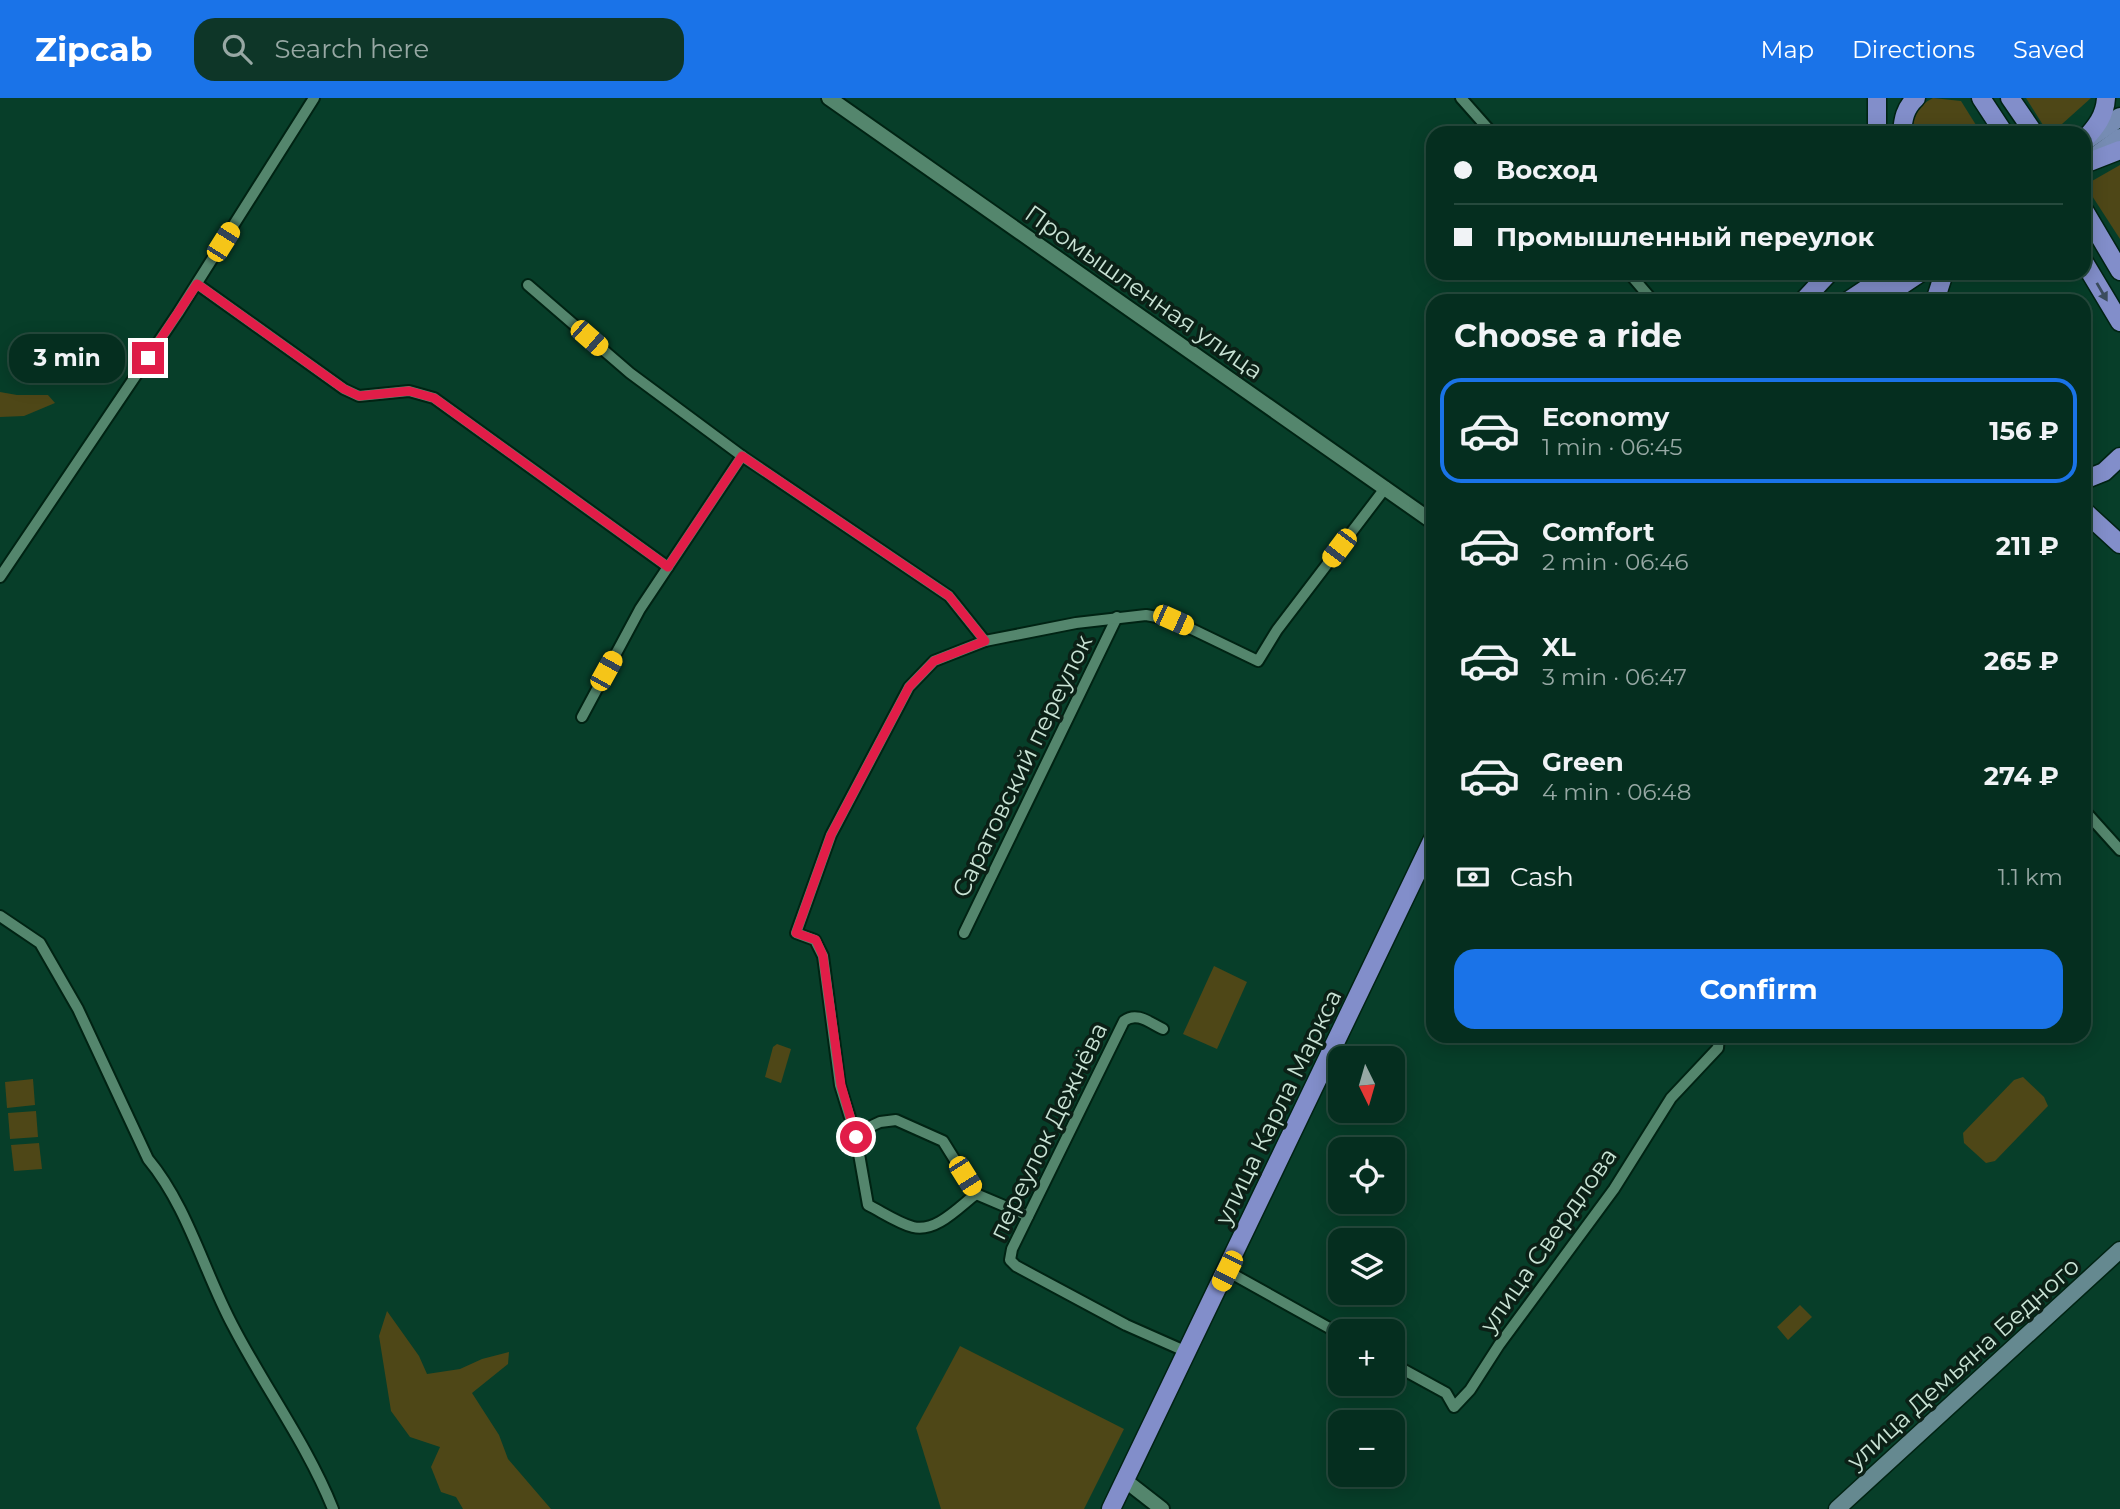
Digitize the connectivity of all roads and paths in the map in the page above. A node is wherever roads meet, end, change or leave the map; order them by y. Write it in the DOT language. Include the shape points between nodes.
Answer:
graph roads {
  1 [pos="314,98"];
  2 [pos="829,98"];
  3 [pos="1461,98"];
  4 [pos="1877,98"];
  5 [pos="1916,98"];
  6 [pos="1970,98"];
  7 [pos="1981,98"];
  8 [pos="2012,98"];
  9 [pos="2106,98"];
  10 [pos="2120,117"];
  11 [pos="1486,126"];
  12 [pos="1877,126"];
  13 [pos="1903,126"];
  14 [pos="1999,126"];
  15 [pos="2030,126"];
  16 [pos="2091,132"];
  17 [pos="2091,136"];
  18 [pos="2120,138"];
  19 [pos="2120,150"];
  20 [pos="2091,160"];
  21 [pos="2091,161"];
  22 [pos="2091,221"];
  23 [pos="2120,269"];
  24 [pos="2091,274"];
  25 [pos="1635,280"];
  26 [pos="1822,280"];
  27 [pos="1880,280"];
  28 [pos="1910,280"];
  29 [pos="197,284"];
  30 [pos="528,285"];
  31 [pos="1647,294"];
  32 [pos="1810,294"];
  33 [pos="1858,294"];
  34 [pos="1888,294"];
  35 [pos="2120,322"];
  36 [pos="742,456"];
  37 [pos="2120,457"];
  38 [pos="2091,477"];
  39 [pos="1386,487"];
  40 [pos="1426,517"];
  41 [pos="2091,517"];
  42 [pos="2120,544"];
  43 [pos="668,567"];
  44 [pos="0,577"];
  45 [pos="1117,617"];
  46 [pos="985,641"];
  47 [pos="582,717"];
  48 [pos="2091,818"];
  49 [pos="2120,850"];
  50 [pos="1426,869"];
  51 [pos="0,916"];
  52 [pos="964,933"];
  53 [pos="1163,1029"];
  54 [pos="1718,1043"];
  55 [pos="856,1137"];
  56 [pos="976,1194"];
  57 [pos="1028,1216"];
  58 [pos="2120,1250"];
  59 [pos="1227,1271"];
  60 [pos="1328,1327"];
  61 [pos="1187,1353"];
  62 [pos="1405,1371"];
  63 [pos="1126,1481"];
  64 [pos="333,1509"];
  65 [pos="1111,1509"];
  66 [pos="1162,1509"];
  67 [pos="1837,1509"];
  1 -- 29 [label="street"];
  2 -- 39 [label="street, Промышленная улица"];
  3 -- 11 [label="street"];
  4 -- 12 [label="highway"];
  5 -- 13 [label="highway"];
  6 -- 14 [label="highway"];
  7 -- 14 [label="highway"];
  8 -- 15 [label="highway"];
  9 -- 16 [label="highway" via="2105,110"];
  10 -- 17 [label="main road"];
  18 -- 20 [label="main road"];
  19 -- 21 [label="highway"];
  22 -- 23 [label="highway"];
  24 -- 35 [label="highway, one-way"];
  25 -- 31 [label="street"];
  26 -- 32 [label="highway"];
  27 -- 33 [label="highway"];
  28 -- 34 [label="highway"];
  29 -- 43 [label="street" via="344,389 359,396 409,391 434,398"];
  29 -- 44 [label="street"];
  30 -- 36 [label="street" via="630,373"];
  36 -- 43 [label="street"];
  36 -- 46 [label="street" via="949,596"];
  37 -- 38 [label="highway"];
  39 -- 40 [label="street, Промышленная улица"];
  39 -- 45 [label="street" via="1276,630 1258,661 1173,620 1146,615"];
  41 -- 42 [label="highway"];
  43 -- 47 [label="street"];
  45 -- 46 [label="street"];
  45 -- 52 [label="street, Саратовский переулок"];
  46 -- 55 [label="street" via="934,661 909,687 831,835 796,933 816,940 823,956 841,1085"];
  48 -- 49 [label="street"];
  50 -- 59 [label="highway, улица Карла Маркса"];
  51 -- 64 [label="street" via="40,943 78,1009 148,1159 166,1180 232,1326 318,1472"];
  53 -- 57 [label="street, переулок Дежнёва" via="1136,1016 1124,1021"];
  54 -- 62 [label="street, улица Свердлова" via="1671,1098 1614,1189 1454,1407 1446,1393"];
  55 -- 56 [label="street" via="880,1122 895,1120 943,1141"];
  55 -- 56 [label="street" via="868,1205 915,1227 926,1227"];
  56 -- 57 [label="street"];
  57 -- 61 [label="street, переулок Дежнёва" via="1012,1249 1010,1260 1016,1266"];
  58 -- 67 [label="main road, улица Демьяна Бедного"];
  59 -- 60 [label="street"];
  59 -- 61 [label="highway, улица Карла Маркса"];
  61 -- 63 [label="highway, улица Карла Маркса"];
  63 -- 65 [label="highway, улица Карла Маркса"];
  63 -- 66 [label="street"];
}
